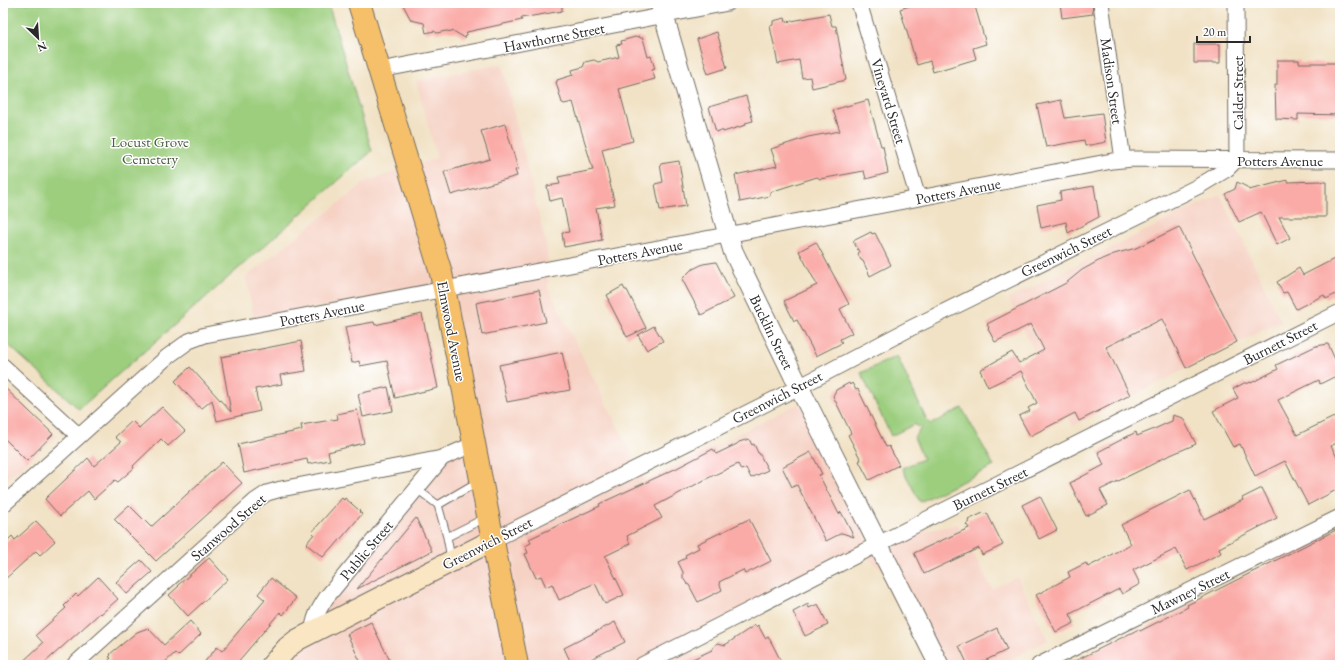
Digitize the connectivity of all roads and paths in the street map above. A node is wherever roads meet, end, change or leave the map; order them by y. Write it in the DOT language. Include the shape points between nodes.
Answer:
graph roads {
  1 [pos="359,3"];
  2 [pos="728,3"];
  3 [pos="859,3"];
  4 [pos="1101,3"];
  5 [pos="1236,3"];
  6 [pos="662,9"];
  7 [pos="380,70"];
  8 [pos="1237,159"];
  9 [pos="1123,160"];
  10 [pos="1340,160"];
  11 [pos="918,198"];
  12 [pos="729,235"];
  13 [pos="444,290"];
  14 [pos="1340,312"];
  15 [pos="3,366"];
  16 [pos="799,387"];
  17 [pos="79,436"];
  18 [pos="474,444"];
  19 [pos="442,458"];
  20 [pos="481,480"];
  21 [pos="417,489"];
  22 [pos="438,505"];
  23 [pos="3,506"];
  24 [pos="489,516"];
  25 [pos="1340,516"];
  26 [pos="447,537"];
  27 [pos="493,540"];
  28 [pos="879,544"];
  29 [pos="452,561"];
  30 [pos="313,632"];
  31 [pos="74,665"];
  32 [pos="272,665"];
  33 [pos="517,665"];
  34 [pos="642,665"];
  35 [pos="940,665"];
  36 [pos="1039,665"];
  1 -- 7 [label="main road, Elmwood Avenue"];
  2 -- 6 [label="street, Hawthorne Street"];
  3 -- 11 [label="street, Vineyard Street"];
  4 -- 9 [label="street, Madison Street"];
  5 -- 8 [label="street, Calder Street"];
  6 -- 7 [label="street, Hawthorne Street"];
  6 -- 12 [label="street, Bucklin Street"];
  7 -- 13 [label="main road, Elmwood Avenue"];
  8 -- 9 [label="street, Potters Avenue"];
  8 -- 10 [label="street, Potters Avenue"];
  8 -- 16 [label="street, Greenwich Street" via="1227,169 1199,186 909,329"];
  9 -- 11 [label="street, Potters Avenue"];
  11 -- 12 [label="street, Potters Avenue"];
  12 -- 13 [label="street, Potters Avenue"];
  12 -- 16 [label="street, Bucklin Street" via="733,251"];
  13 -- 17 [label="street, Potters Avenue" via="189,341 167,357"];
  13 -- 18 [label="main road, Elmwood Avenue"];
  14 -- 28 [label="street, Burnett Street"];
  15 -- 17 [label="street"];
  16 -- 27 [label="street, Greenwich Street"];
  16 -- 28 [label="street, Bucklin Street"];
  17 -- 23 [label="street, Potters Avenue"];
  18 -- 19 [label="street, Public Street"];
  18 -- 20 [label="main road, Elmwood Avenue"];
  19 -- 21 [label="street, Public Street"];
  19 -- 31 [label="street, Stanwood Street" via="267,493"];
  20 -- 22 [label="lane"];
  20 -- 24 [label="main road, Elmwood Avenue"];
  21 -- 22 [label="lane"];
  21 -- 30 [label="street, Public Street" via="326,598 316,615"];
  22 -- 26 [label="lane"];
  24 -- 26 [label="lane"];
  24 -- 27 [label="main road, Elmwood Avenue"];
  25 -- 36 [label="street, Mawney Street"];
  26 -- 29 [label="lane"];
  27 -- 29 [label="main road, Greenwich Street"];
  27 -- 33 [label="main road, Elmwood Avenue"];
  28 -- 34 [label="street, Burnett Street"];
  28 -- 35 [label="street, Bucklin Street"];
  29 -- 30 [label="main road, Greenwich Street"];
  30 -- 32 [label="main road" via="292,644"];
}
